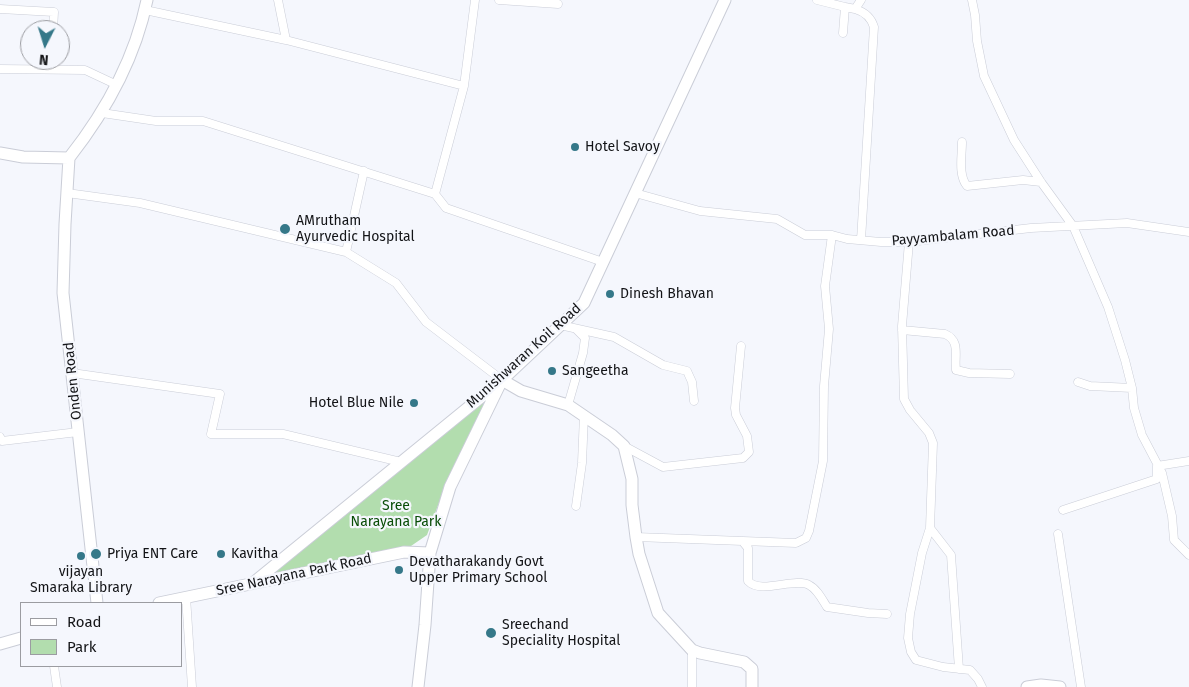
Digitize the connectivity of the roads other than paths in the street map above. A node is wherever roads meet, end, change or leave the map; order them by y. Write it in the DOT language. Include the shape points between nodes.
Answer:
graph roads {
  1 [pos="278,0"];
  2 [pos="475,0"];
  3 [pos="499,0"];
  4 [pos="724,0"];
  5 [pos="817,0"];
  6 [pos="861,0"];
  7 [pos="972,0"];
  8 [pos="560,2"];
  9 [pos="146,5"];
  10 [pos="845,7"];
  11 [pos="0,9"];
  12 [pos="855,9"];
  13 [pos="54,20"];
  14 [pos="843,33"];
  15 [pos="286,40"];
  16 [pos="0,69"];
  17 [pos="20,69"];
  18 [pos="70,70"];
  19 [pos="116,85"];
  20 [pos="464,86"];
  21 [pos="102,113"];
  22 [pos="962,142"];
  23 [pos="0,154"];
  24 [pos="69,158"];
  25 [pos="364,172"];
  26 [pos="1041,182"];
  27 [pos="67,193"];
  28 [pos="635,193"];
  29 [pos="435,194"];
  30 [pos="1073,226"];
  31 [pos="1189,232"];
  32 [pos="832,235"];
  33 [pos="861,240"];
  34 [pos="910,242"];
  35 [pos="346,252"];
  36 [pos="603,262"];
  37 [pos="560,325"];
  38 [pos="576,329"];
  39 [pos="902,330"];
  40 [pos="741,346"];
  41 [pos="72,373"];
  42 [pos="1010,374"];
  43 [pos="502,380"];
  44 [pos="1078,382"];
  45 [pos="1132,388"];
  46 [pos="694,401"];
  47 [pos="568,405"];
  48 [pos="584,415"];
  49 [pos="78,432"];
  50 [pos="0,437"];
  51 [pos="624,446"];
  52 [pos="1189,461"];
  53 [pos="401,462"];
  54 [pos="1157,466"];
  55 [pos="576,506"];
  56 [pos="1062,510"];
  57 [pos="930,528"];
  58 [pos="1058,534"];
  59 [pos="636,537"];
  60 [pos="743,542"];
  61 [pos="430,553"];
  62 [pos="1189,554"];
  63 [pos="253,582"];
  64 [pos="186,597"];
  65 [pos="97,602"];
  66 [pos="164,602"];
  67 [pos="887,614"];
  68 [pos="20,638"];
  69 [pos="0,644"];
  70 [pos="692,650"];
  71 [pos="54,667"];
  72 [pos="958,669"];
  73 [pos="57,687"];
  74 [pos="192,687"];
  75 [pos="418,687"];
  76 [pos="692,687"];
  77 [pos="752,687"];
  78 [pos="982,687"];
  79 [pos="1027,687"];
  80 [pos="1060,687"];
  81 [pos="1081,687"];
  1 -- 15 [label="street"];
  2 -- 20 [label="street"];
  3 -- 8 [label="street"];
  4 -- 28 [label="main road, Munishwaran Koil Road"];
  5 -- 10 [label="street"];
  6 -- 12 [label="street"];
  7 -- 26 [label="street" via="984,76 1014,140"];
  9 -- 15 [label="street"];
  9 -- 19 [label="main road" via="142,26"];
  10 -- 12 [label="street"];
  10 -- 14 [label="street"];
  11 -- 13 [label="street" via="54,12"];
  12 -- 33 [label="street" via="868,15 874,27"];
  15 -- 20 [label="street"];
  16 -- 17 [label="street"];
  18 -- 19 [label="street" via="85,70"];
  19 -- 21 [label="main road"];
  20 -- 29 [label="street"];
  21 -- 24 [label="main road"];
  21 -- 25 [label="street" via="156,121 203,121"];
  22 -- 26 [label="street" via="961,168 967,186 1023,180"];
  23 -- 24 [label="main road"];
  24 -- 27 [label="main road, Onden Road"];
  25 -- 29 [label="street"];
  25 -- 35 [label="street"];
  26 -- 30 [label="street"];
  27 -- 35 [label="street" via="140,203"];
  27 -- 41 [label="main road, Onden Road" via="63,293"];
  28 -- 32 [label="street, Payyambalam Road" via="700,211 777,219 805,235"];
  28 -- 36 [label="main road, Munishwaran Koil Road"];
  29 -- 36 [label="street" via="446,208"];
  30 -- 31 [label="street, Payyambalam Road" via="1127,223"];
  30 -- 34 [label="street, Payyambalam Road"];
  30 -- 45 [label="street" via="1108,307"];
  32 -- 33 [label="street, Payyambalam Road"];
  32 -- 60 [label="street" via="825,286 828,329 823,461 809,531 806,538 796,543"];
  33 -- 34 [label="street, Payyambalam Road"];
  34 -- 39 [label="street"];
  35 -- 43 [label="street" via="396,283 426,322"];
  36 -- 37 [label="main road, Munishwaran Koil Road" via="584,302"];
  37 -- 38 [label="street"];
  37 -- 43 [label="main road, Munishwaran Koil Road"];
  38 -- 46 [label="street" via="614,338 662,365 687,372 692,382"];
  38 -- 47 [label="street" via="585,338"];
  39 -- 42 [label="street" via="951,336 956,348 956,370"];
  39 -- 57 [label="street" via="904,399 930,433 933,443"];
  40 -- 51 [label="street" via="735,408 747,436 748,452 742,458 663,467"];
  41 -- 49 [label="main road, Onden Road"];
  41 -- 53 [label="street" via="220,394 211,434 283,434"];
  43 -- 47 [label="main road" via="521,391"];
  43 -- 53 [label="main road, Munishwaran Koil Road"];
  43 -- 61 [label="main road" via="450,487"];
  44 -- 45 [label="street" via="1090,386"];
  45 -- 54 [label="street" via="1142,435"];
  47 -- 48 [label="main road"];
  48 -- 51 [label="main road"];
  48 -- 55 [label="street" via="582,472"];
  49 -- 50 [label="street" via="2,441"];
  49 -- 65 [label="main road, Onden Road"];
  51 -- 59 [label="main road" via="632,479"];
  52 -- 54 [label="street"];
  53 -- 63 [label="main road, Munishwaran Koil Road"];
  54 -- 56 [label="street" via="1157,479"];
  54 -- 62 [label="street" via="1162,472 1174,540"];
  57 -- 72 [label="street" via="952,555"];
  57 -- 72 [label="street" via="922,553 908,638 916,660"];
  58 -- 81 [label="street"];
  59 -- 60 [label="street"];
  59 -- 70 [label="main road" via="658,613"];
  60 -- 67 [label="street" via="748,548 748,581 752,585 808,584 827,607"];
  61 -- 63 [label="main road, Sree Narayana Park Road" via="404,552"];
  61 -- 75 [label="main road"];
  63 -- 64 [label="main road, Sree Narayana Park Road"];
  64 -- 66 [label="main road, Sree Narayana Park Road"];
  64 -- 74 [label="street"];
  68 -- 69 [label="main road"];
  70 -- 76 [label="street"];
  70 -- 77 [label="main road" via="744,662 752,668"];
  71 -- 73 [label="street"];
  72 -- 78 [label="street" via="974,673"];
  79 -- 80 [label="main road"];
}
